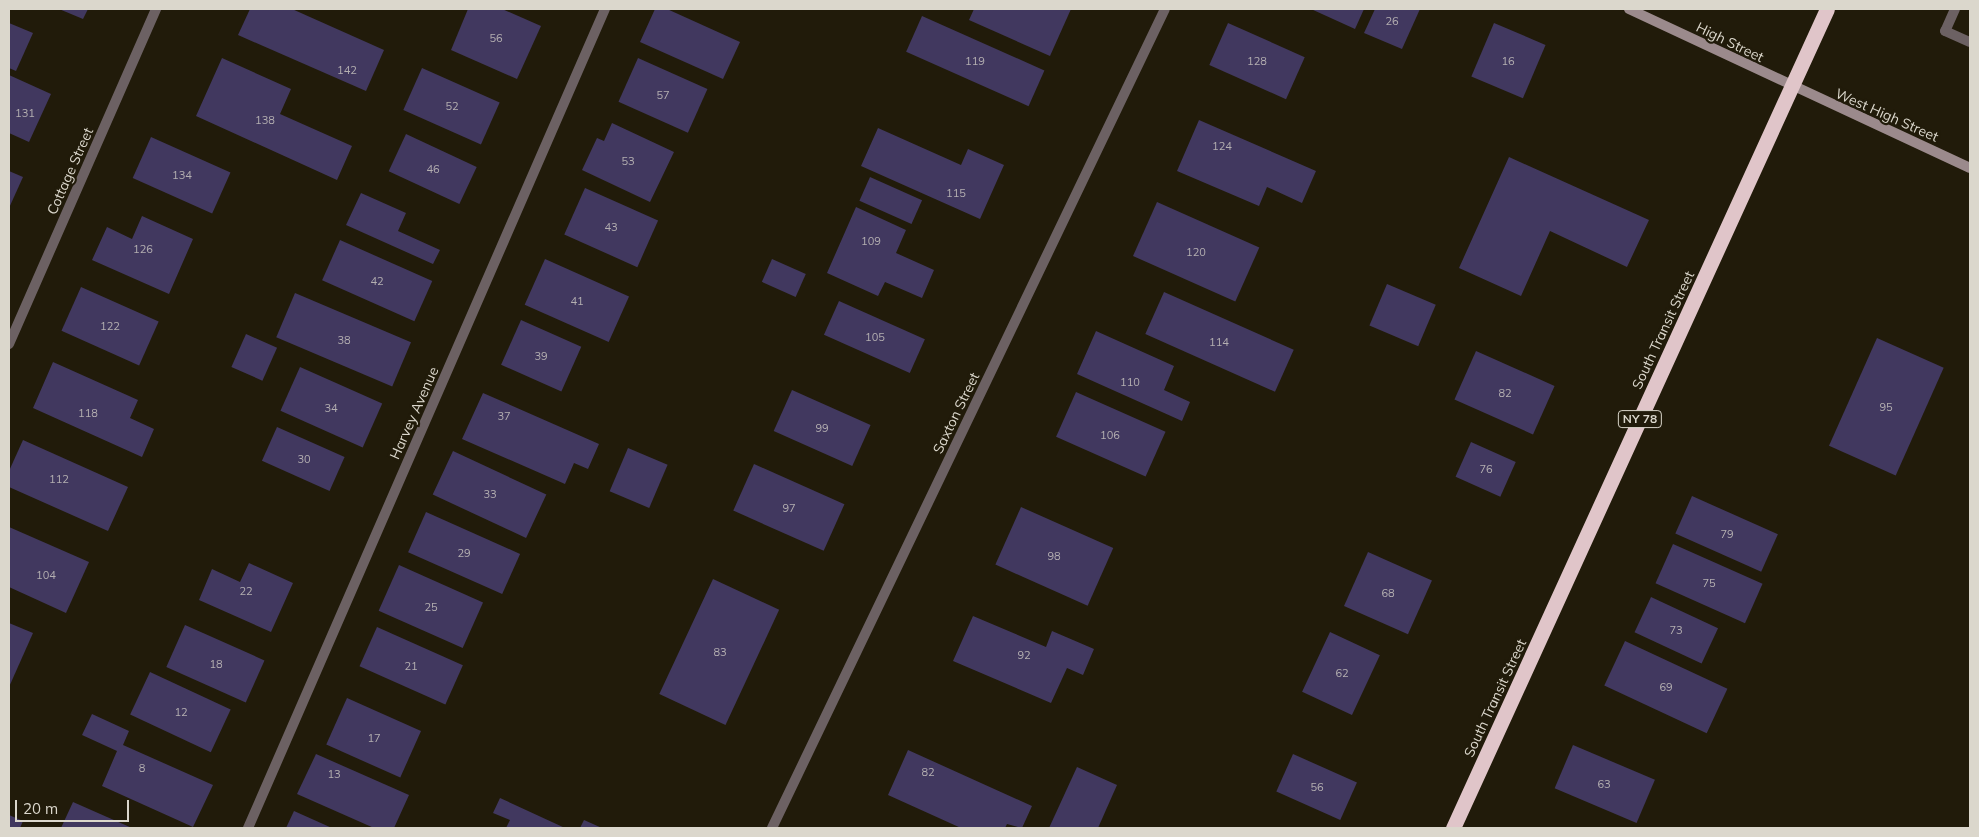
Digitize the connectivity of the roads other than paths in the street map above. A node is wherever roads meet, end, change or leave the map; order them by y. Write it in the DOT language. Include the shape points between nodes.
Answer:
graph roads {
  1 [pos="156,9"];
  2 [pos="605,9"];
  3 [pos="1165,9"];
  4 [pos="1629,9"];
  5 [pos="1827,9"];
  6 [pos="1955,9"];
  7 [pos="1970,42"];
  8 [pos="1792,87"];
  9 [pos="1970,168"];
  10 [pos="9,344"];
  11 [pos="248,828"];
  12 [pos="772,828"];
  13 [pos="1453,828"];
  1 -- 10 [label="street, Cottage Street"];
  2 -- 11 [label="street, Harvey Avenue"];
  3 -- 12 [label="street, Saxton Street"];
  4 -- 8 [label="street, High Street"];
  5 -- 8 [label="highway, South Transit Street / NY 78"];
  6 -- 7 [label="street" via="1945,31"];
  8 -- 9 [label="street, West High Street"];
  8 -- 13 [label="highway, South Transit Street / NY 78"];
}
